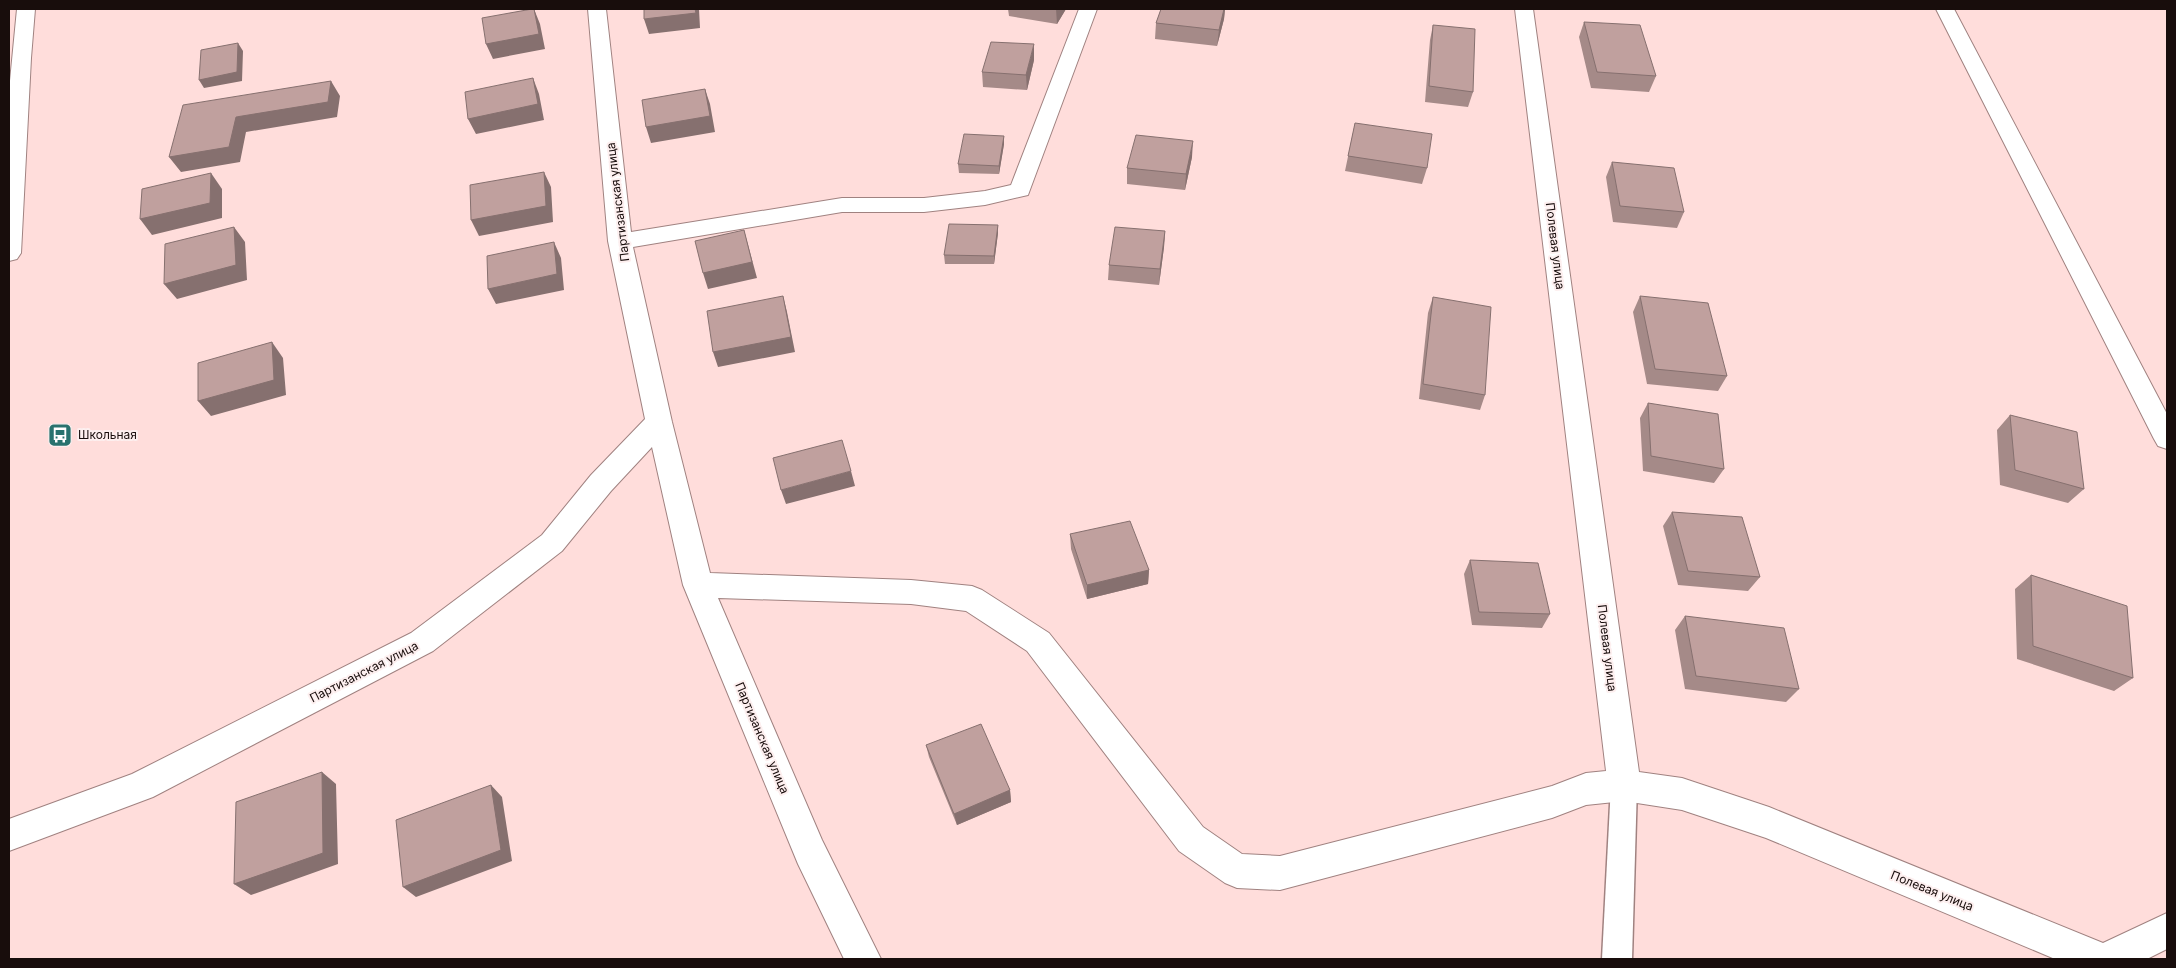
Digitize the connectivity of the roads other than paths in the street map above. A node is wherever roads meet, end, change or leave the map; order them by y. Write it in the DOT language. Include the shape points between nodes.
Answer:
graph roads {
  1 [pos="26,9"];
  2 [pos="597,9"];
  3 [pos="1088,9"];
  4 [pos="1524,9"];
  5 [pos="1945,9"];
  6 [pos="620,241"];
  7 [pos="9,253"];
  8 [pos="659,422"];
  9 [pos="2167,439"];
  10 [pos="698,585"];
  11 [pos="1624,785"];
  12 [pos="9,834"];
  13 [pos="2167,932"];
  14 [pos="863,959"];
  15 [pos="1617,959"];
  16 [pos="2098,959"];
  17 [pos="2108,959"];
  1 -- 7 [label="main road"];
  2 -- 6 [label="main road, Партизанская улица"];
  3 -- 6 [label="main road" via="1020,190 985,198 924,204 842,205"];
  4 -- 11 [label="main road, Полевая улица"];
  5 -- 9 [label="main road"];
  6 -- 8 [label="main road, Партизанская улица"];
  8 -- 10 [label="main road, Партизанская улица"];
  8 -- 12 [label="main road, Партизанская улица" via="601,483 552,543 422,642 141,786"];
  10 -- 11 [label="main road" via="911,592 972,599 1038,642 1190,839 1237,871 1280,873 1552,802 1586,789"];
  10 -- 14 [label="main road, Партизанская улица" via="810,852"];
  11 -- 15 [label="lane"];
  11 -- 16 [label="main road, Полевая улица" via="1682,794 1769,824"];
  13 -- 17 [label="main road"];
}
